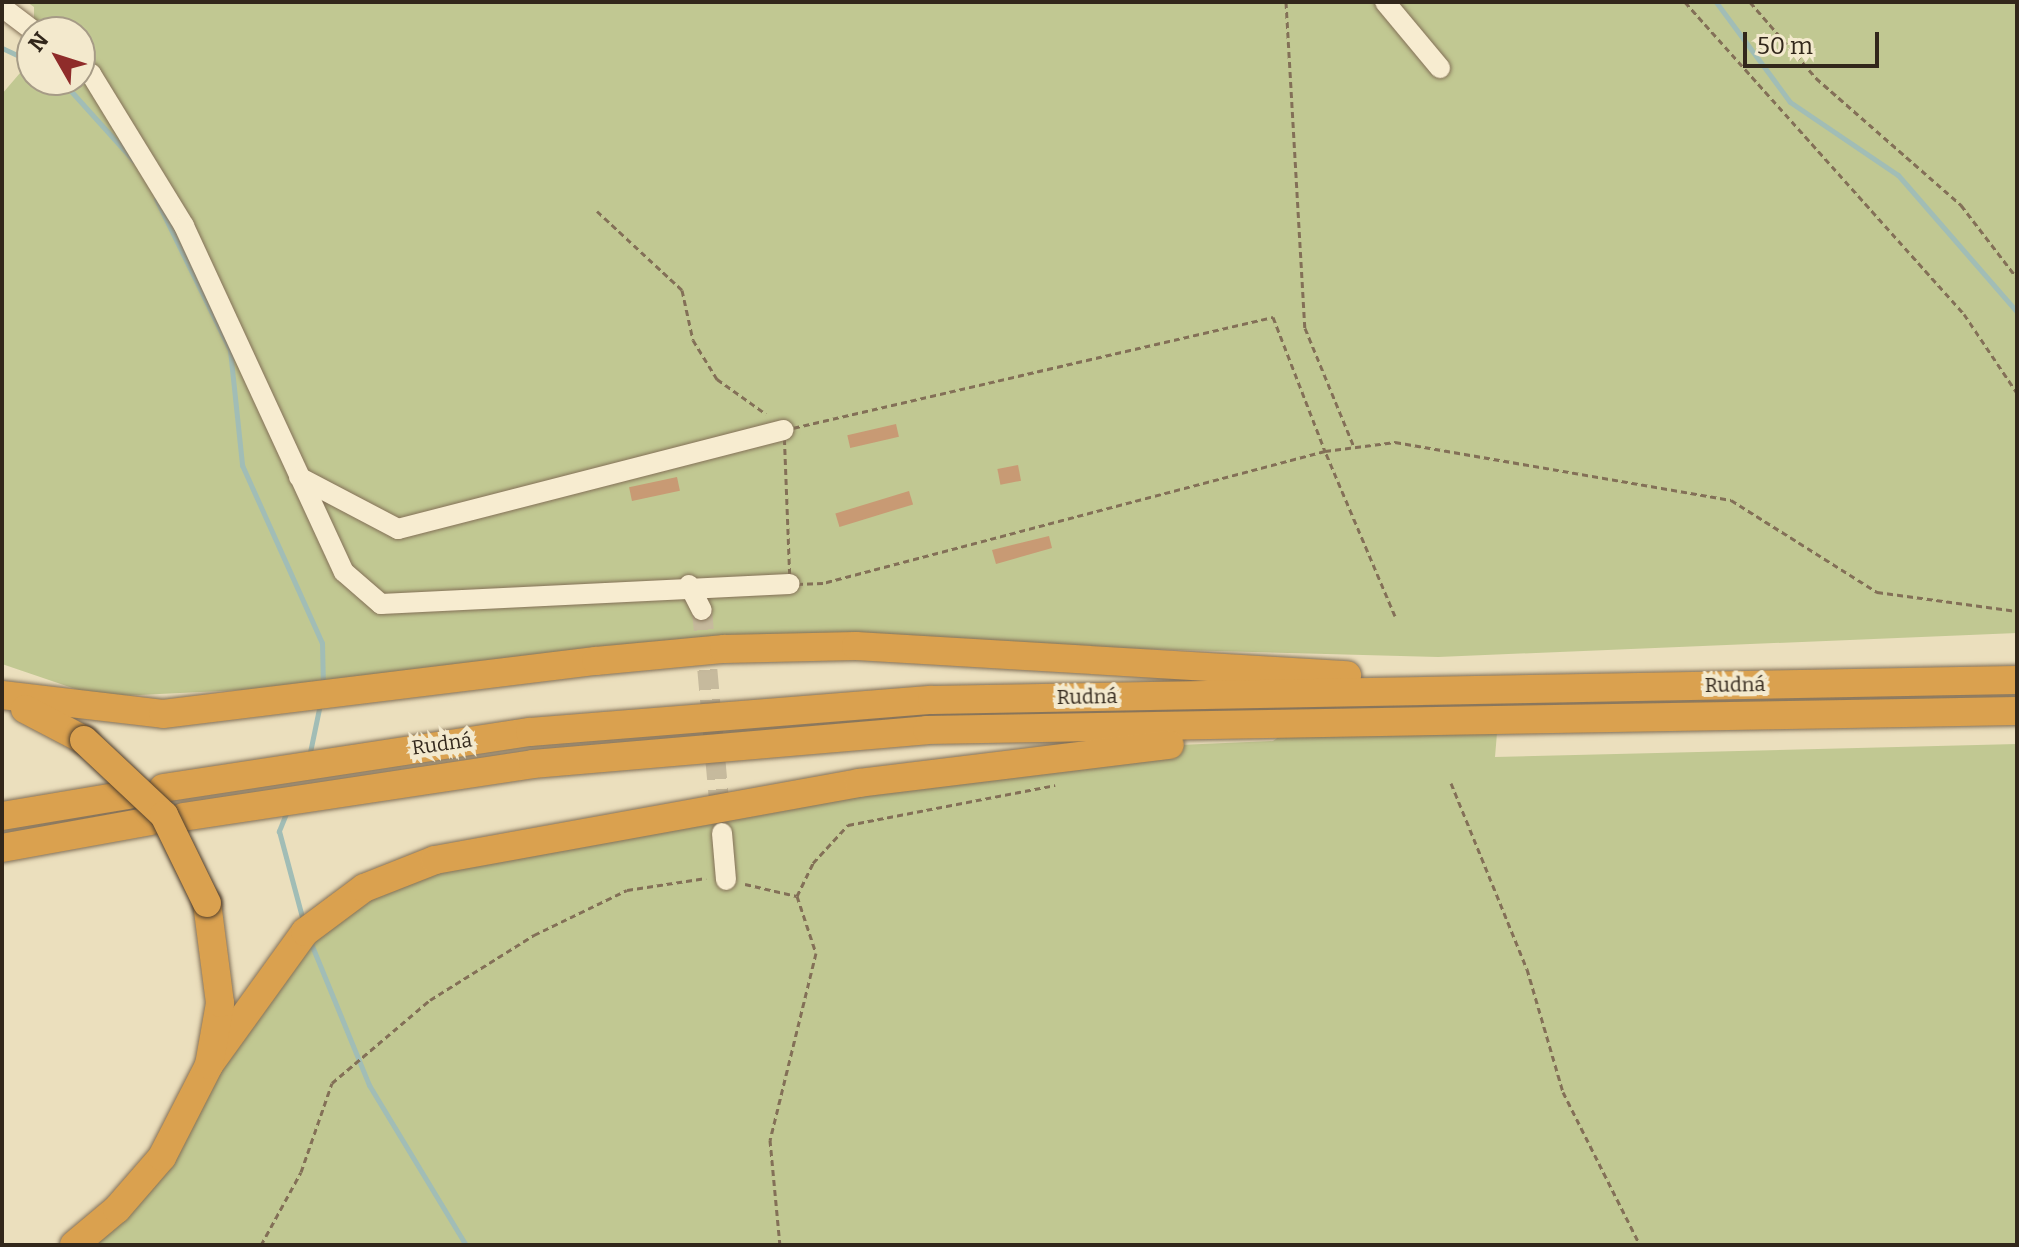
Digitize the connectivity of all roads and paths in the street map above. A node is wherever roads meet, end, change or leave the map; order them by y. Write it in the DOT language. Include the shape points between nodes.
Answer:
graph roads {
  1 [pos="1286,2"];
  2 [pos="1385,2"];
  3 [pos="1685,2"];
  4 [pos="1750,2"];
  5 [pos="1440,68"];
  6 [pos="96,82"];
  7 [pos="597,211"];
  8 [pos="2017,278"];
  9 [pos="2017,393"];
  10 [pos="777,426"];
  11 [pos="1354,447"];
  12 [pos="1325,451"];
  13 [pos="299,477"];
  14 [pos="790,584"];
  15 [pos="689,585"];
  16 [pos="702,610"];
  17 [pos="2017,611"];
  18 [pos="1395,616"];
  19 [pos="2017,680"];
  20 [pos="1527,689"];
  21 [pos="2,698"];
  22 [pos="2017,711"];
  23 [pos="1295,725"];
  24 [pos="1451,783"];
  25 [pos="1055,785"];
  26 [pos="163,788"];
  27 [pos="128,795"];
  28 [pos="2,816"];
  29 [pos="183,817"];
  30 [pos="150,821"];
  31 [pos="722,833"];
  32 [pos="2,848"];
  33 [pos="726,880"];
  34 [pos="797,896"];
  35 [pos="209,1065"];
  36 [pos="117,1209"];
  37 [pos="74,1245"];
  38 [pos="95,1245"];
  39 [pos="261,1245"];
  40 [pos="780,1245"];
  41 [pos="1640,1245"];
  1 -- 11 [label="path" via="1305,328"];
  2 -- 5 [label="lane"];
  3 -- 9 [label="path" via="1964,314"];
  4 -- 8 [label="path" via="1816,78 1961,205"];
  6 -- 13 [label="lane" via="184,226"];
  7 -- 10 [label="path" via="682,290 693,340 717,379 751,399"];
  10 -- 12 [label="path" via="1273,317"];
  10 -- 13 [label="lane" via="398,529"];
  10 -- 14 [label="path"];
  11 -- 12 [label="path"];
  11 -- 17 [label="path" via="1395,442 1731,500 1877,592"];
  12 -- 14 [label="path" via="823,583"];
  12 -- 18 [label="path"];
  13 -- 15 [label="lane" via="344,572 381,604"];
  14 -- 15 [label="lane"];
  15 -- 16 [label="lane"];
  19 -- 20 [label="highway, Rudná"];
  20 -- 21 [label="highway" via="1079,655 856,646 639,657 163,714"];
  20 -- 26 [label="highway, Rudná" via="932,700 741,712 442,743"];
  21 -- 35 [label="highway, bridge" via="84,740 164,815 207,903 220,992"];
  22 -- 23 [label="highway, Rudná"];
  23 -- 29 [label="highway, Rudná" via="927,730 722,744 433,778"];
  23 -- 35 [label="highway" via="1273,741 1133,747 859,783 435,860 364,888 305,932"];
  24 -- 41 [label="path" via="1527,969 1563,1092"];
  25 -- 34 [label="path" via="848,825 813,863"];
  27 -- 28 [label="highway"];
  30 -- 32 [label="highway"];
  31 -- 33 [label="lane"];
  33 -- 34 [label="path"];
  33 -- 39 [label="path" via="715,876 627,890 534,935 430,1000 332,1083 301,1172"];
  34 -- 40 [label="path" via="816,953 770,1140"];
  35 -- 36 [label="highway" via="175,1138"];
  36 -- 37 [label="highway"];
  36 -- 38 [label="highway"];
}
